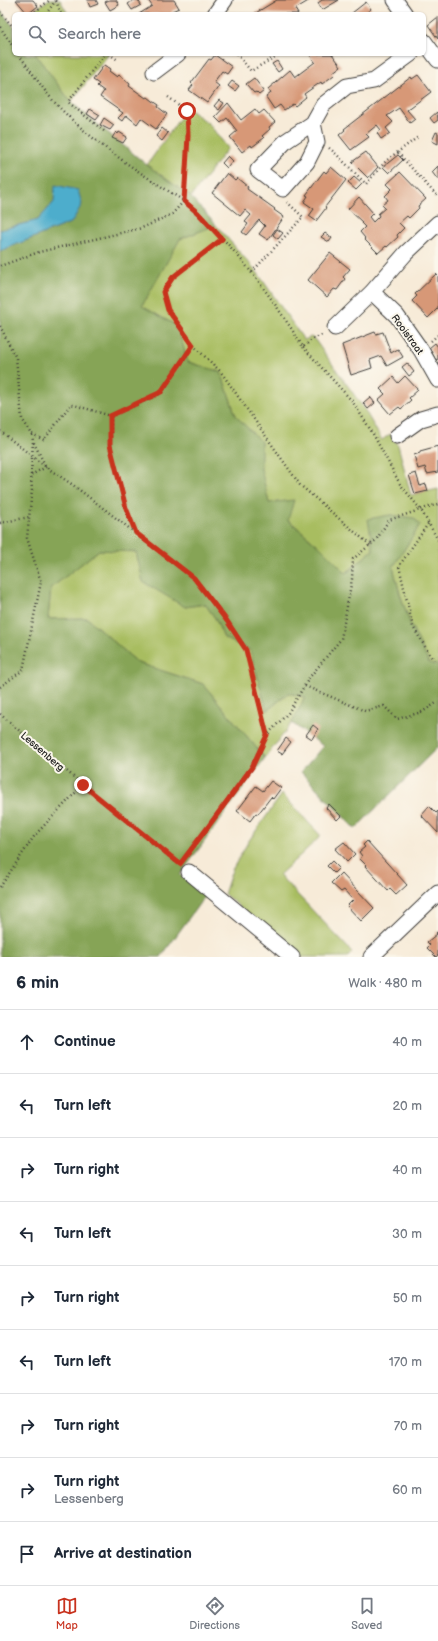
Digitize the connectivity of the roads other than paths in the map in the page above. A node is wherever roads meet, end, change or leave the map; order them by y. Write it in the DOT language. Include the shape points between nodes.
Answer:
graph roads {
  1 [pos="225,0"];
  2 [pos="216,12"];
  3 [pos="426,44"];
  4 [pos="175,56"];
  5 [pos="408,56"];
  6 [pos="438,60"];
  7 [pos="154,72"];
  8 [pos="313,123"];
  9 [pos="438,223"];
  10 [pos="372,292"];
  11 [pos="330,331"];
  12 [pos="438,380"];
  13 [pos="438,414"];
  14 [pos="396,436"];
  15 [pos="184,868"];
  16 [pos="438,893"];
  17 [pos="292,957"];
  18 [pos="371,957"];
  1 -- 2 [label="street"];
  3 -- 6 [label="street"];
  4 -- 7 [label="street"];
  5 -- 8 [label="street" via="374,81 347,86 323,105"];
  9 -- 10 [label="street" via="406,253"];
  10 -- 11 [label="street"];
  10 -- 12 [label="street, Rooistraat" via="397,316"];
  13 -- 14 [label="street" via="421,419"];
  15 -- 17 [label="street"];
  16 -- 18 [label="street"];
}
